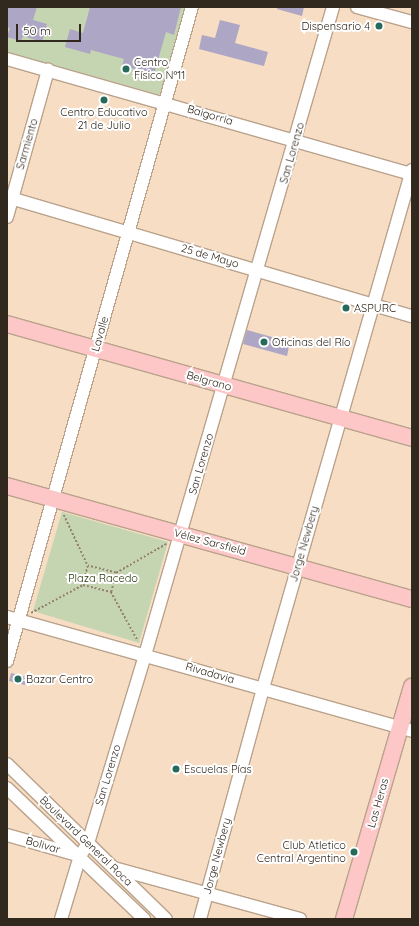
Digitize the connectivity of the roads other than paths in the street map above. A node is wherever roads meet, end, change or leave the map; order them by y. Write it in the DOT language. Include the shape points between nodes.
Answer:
graph roads {
  1 [pos="192,7"];
  2 [pos="333,7"];
  3 [pos="357,7"];
  4 [pos="412,22"];
  5 [pos="7,59"];
  6 [pos="48,70"];
  7 [pos="165,103"];
  8 [pos="296,139"];
  9 [pos="412,173"];
  10 [pos="9,198"];
  11 [pos="7,217"];
  12 [pos="129,233"];
  13 [pos="257,269"];
  14 [pos="374,304"];
  15 [pos="412,316"];
  16 [pos="7,324"];
  17 [pos="95,349"];
  18 [pos="224,385"];
  19 [pos="340,417"];
  20 [pos="412,438"];
  21 [pos="7,486"];
  22 [pos="54,499"];
  23 [pos="180,534"];
  24 [pos="298,566"];
  25 [pos="412,599"];
  26 [pos="7,617"];
  27 [pos="19,620"];
  28 [pos="145,655"];
  29 [pos="7,661"];
  30 [pos="412,687"];
  31 [pos="263,688"];
  32 [pos="406,730"];
  33 [pos="7,764"];
  34 [pos="7,788"];
  35 [pos="7,835"];
  36 [pos="88,843"];
  37 [pos="80,856"];
  38 [pos="113,867"];
  39 [pos="207,892"];
  40 [pos="61,919"];
  41 [pos="144,919"];
  42 [pos="166,919"];
  43 [pos="200,919"];
  44 [pos="300,919"];
  45 [pos="344,919"];
  1 -- 7 [label="street, Lavalle"];
  2 -- 8 [label="street, San Lorenzo"];
  3 -- 4 [label="street"];
  5 -- 6 [label="street, Baigorria"];
  6 -- 7 [label="street, Baigorria"];
  6 -- 10 [label="street, Sarmiento"];
  7 -- 8 [label="street, Baigorria"];
  7 -- 12 [label="street, Lavalle"];
  8 -- 9 [label="street, Baigorria"];
  8 -- 13 [label="street, San Lorenzo"];
  9 -- 14 [label="street, Jorge Newbery"];
  10 -- 11 [label="street, Sarmiento"];
  10 -- 12 [label="street, 25 de Mayo"];
  12 -- 13 [label="street, 25 de Mayo"];
  12 -- 17 [label="street, Lavalle"];
  13 -- 14 [label="street, 25 de Mayo"];
  13 -- 18 [label="street, San Lorenzo"];
  14 -- 15 [label="street, 25 de Mayo"];
  14 -- 19 [label="street, Jorge Newbery"];
  16 -- 17 [label="main road, Belgrano"];
  17 -- 18 [label="main road, Belgrano"];
  17 -- 22 [label="street, Lavalle"];
  18 -- 19 [label="main road, Belgrano"];
  18 -- 23 [label="street, San Lorenzo"];
  19 -- 20 [label="main road, Belgrano"];
  19 -- 24 [label="street, Jorge Newbery"];
  21 -- 22 [label="main road, Vélez Sarsfield"];
  22 -- 23 [label="main road, Vélez Sarsfield"];
  22 -- 27 [label="street, Lavalle"];
  23 -- 24 [label="main road, Vélez Sarsfield"];
  23 -- 28 [label="street, San Lorenzo"];
  24 -- 25 [label="main road, Vélez Sarsfield"];
  24 -- 31 [label="street, Jorge Newbery"];
  26 -- 27 [label="street, Rivadavia"];
  27 -- 28 [label="street, Rivadavia"];
  27 -- 29 [label="street, Lavalle"];
  28 -- 31 [label="street, Rivadavia"];
  28 -- 36 [label="street, San Lorenzo"];
  30 -- 32 [label="main road, Las Heras"];
  31 -- 32 [label="street, Rivadavia"];
  31 -- 39 [label="street, Jorge Newbery"];
  32 -- 45 [label="main road, Las Heras"];
  33 -- 36 [label="street, Boulevard General Roca"];
  34 -- 37 [label="street, Boulevard General Roca"];
  35 -- 37 [label="street, Bolivar"];
  36 -- 37 [label="street, San Lorenzo"];
  36 -- 38 [label="street, Boulevard General Roca"];
  37 -- 40 [label="street, San Lorenzo"];
  37 -- 41 [label="street, Boulevard General Roca"];
  38 -- 39 [label="street"];
  38 -- 42 [label="street, Boulevard General Roca"];
  39 -- 43 [label="street, Jorge Newbery"];
  39 -- 44 [label="street"];
}
